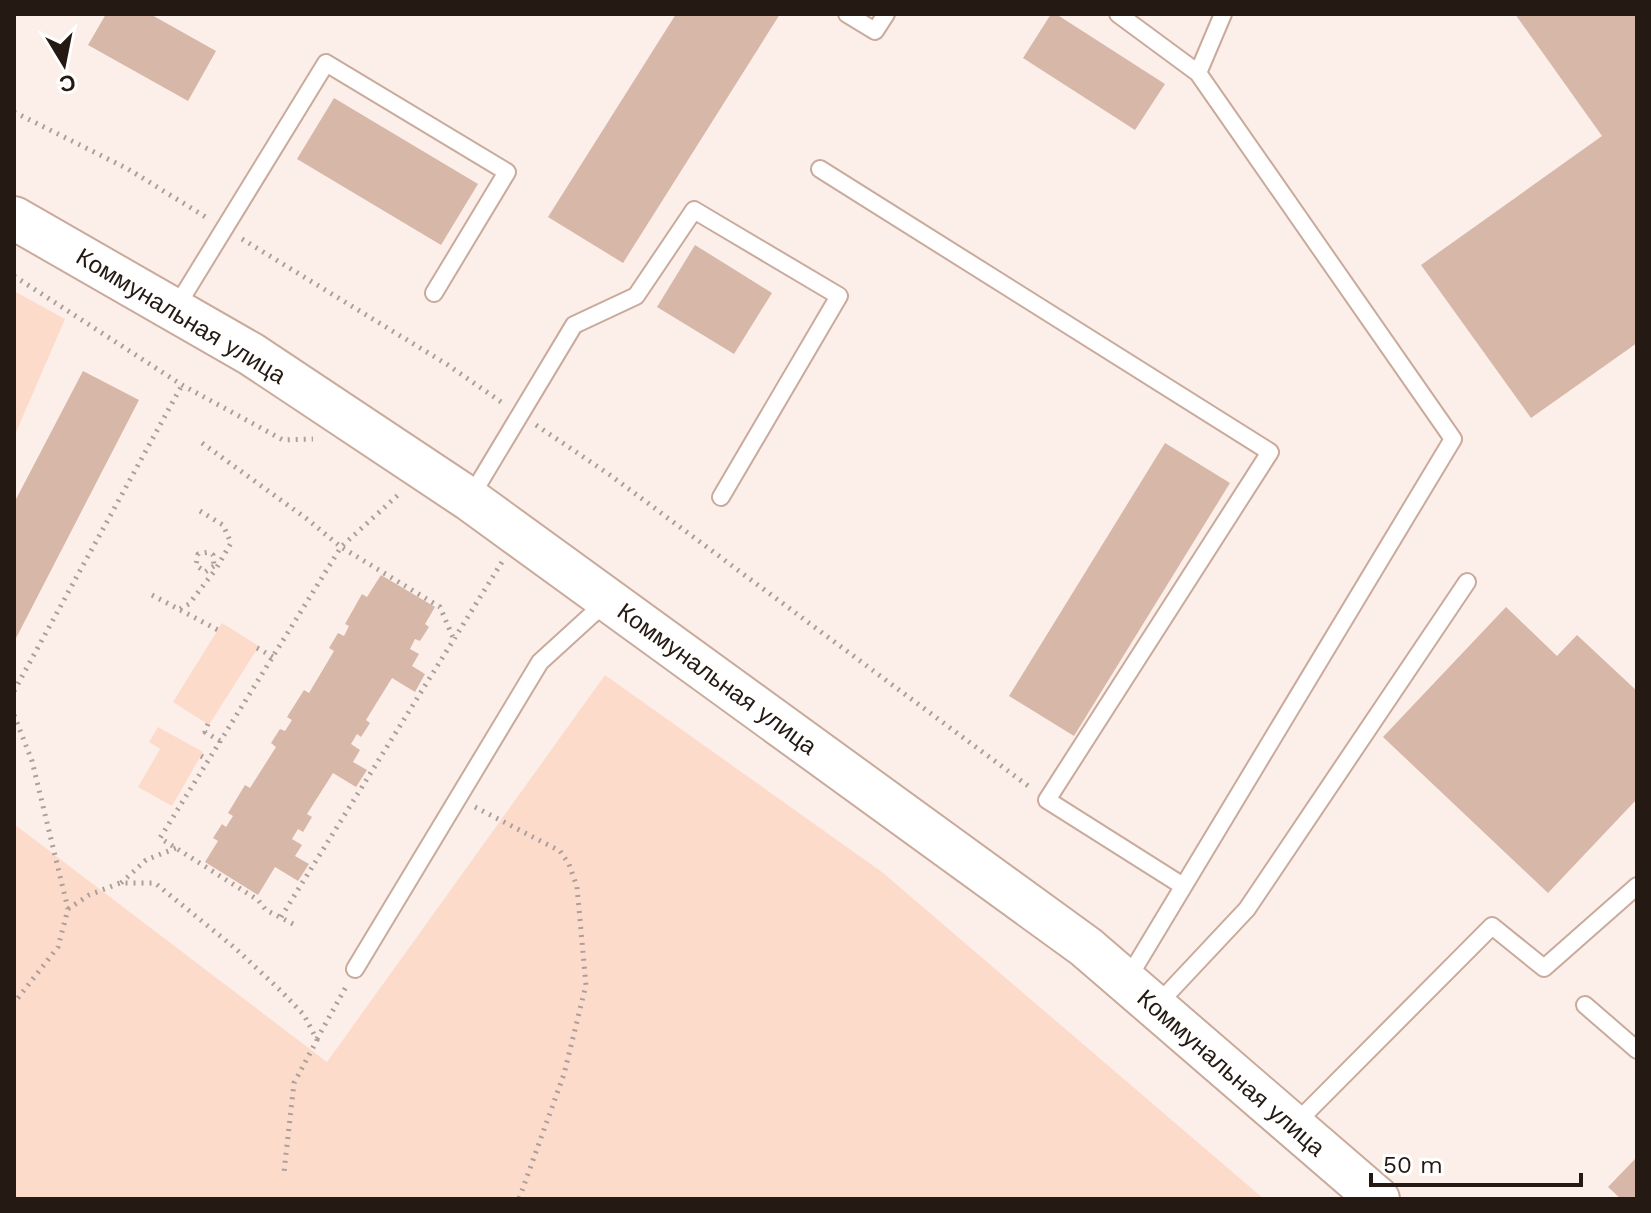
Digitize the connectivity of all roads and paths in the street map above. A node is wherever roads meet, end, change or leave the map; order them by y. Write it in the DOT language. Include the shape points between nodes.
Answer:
graph roads {
  1 [pos="847,14"];
  2 [pos="886,14"];
  3 [pos="1118,14"];
  4 [pos="1223,14"];
  5 [pos="1198,73"];
  6 [pos="14,112"];
  7 [pos="820,169"];
  8 [pos="14,218"];
  9 [pos="224,228"];
  10 [pos="14,276"];
  11 [pos="434,293"];
  12 [pos="174,310"];
  13 [pos="182,385"];
  14 [pos="520,414"];
  15 [pos="310,438"];
  16 [pos="202,443"];
  17 [pos="399,493"];
  18 [pos="721,497"];
  19 [pos="469,499"];
  20 [pos="200,511"];
  21 [pos="341,547"];
  22 [pos="505,557"];
  23 [pos="1467,582"];
  24 [pos="152,595"];
  25 [pos="608,600"];
  26 [pos="180,609"];
  27 [pos="218,630"];
  28 [pos="454,640"];
  29 [pos="257,648"];
  30 [pos="273,657"];
  31 [pos="14,691"];
  32 [pos="14,715"];
  33 [pos="208,724"];
  34 [pos="220,741"];
  35 [pos="201,756"];
  36 [pos="208,760"];
  37 [pos="458,798"];
  38 [pos="1047,800"];
  39 [pos="177,848"];
  40 [pos="120,883"];
  41 [pos="1183,886"];
  42 [pos="1637,886"];
  43 [pos="68,909"];
  44 [pos="281,917"];
  45 [pos="293,924"];
  46 [pos="355,969"];
  47 [pos="1141,994"];
  48 [pos="14,1003"];
  49 [pos="1585,1005"];
  50 [pos="317,1040"];
  51 [pos="1637,1050"];
  52 [pos="1293,1127"];
  53 [pos="284,1172"];
  54 [pos="519,1199"];
  55 [pos="1378,1199"];
  1 -- 2 [label="lane" via="875,31"];
  3 -- 5 [label="lane"];
  4 -- 5 [label="lane"];
  5 -- 41 [label="lane" via="1453,439"];
  6 -- 9 [label="path" via="128,169"];
  7 -- 38 [label="lane" via="1270,452"];
  8 -- 12 [label="street, Коммунальная улица"];
  9 -- 11 [label="lane" via="326,63 507,172"];
  9 -- 12 [label="lane"];
  9 -- 14 [label="path"];
  10 -- 13 [label="path"];
  12 -- 19 [label="street, Коммунальная улица" via="251,354"];
  13 -- 15 [label="path" via="283,440"];
  13 -- 31 [label="path"];
  14 -- 18 [label="lane" via="574,325 636,296 694,210 839,296"];
  14 -- 19 [label="lane"];
  14 -- 38 [label="path"];
  16 -- 21 [label="path"];
  17 -- 21 [label="path"];
  19 -- 25 [label="street, Коммунальная улица"];
  20 -- 26 [label="path" via="223,525 231,543 189,604"];
  21 -- 28 [label="path" via="440,607"];
  21 -- 30 [label="path"];
  22 -- 28 [label="path"];
  23 -- 47 [label="lane" via="1247,909"];
  24 -- 26 [label="path"];
  25 -- 37 [label="lane" via="540,662"];
  25 -- 47 [label="street, Коммунальная улица" via="1086,947"];
  26 -- 27 [label="path"];
  28 -- 44 [label="path"];
  29 -- 30 [label="path"];
  30 -- 34 [label="path"];
  32 -- 43 [label="path" via="32,761"];
  33 -- 34 [label="path" via="205,732"];
  34 -- 36 [label="path"];
  35 -- 36 [label="path"];
  36 -- 39 [label="path" via="160,838"];
  37 -- 46 [label="lane"];
  37 -- 54 [label="path" via="560,851 577,887 586,985 564,1074"];
  38 -- 41 [label="lane"];
  39 -- 40 [label="path" via="146,860"];
  39 -- 44 [label="path"];
  40 -- 43 [label="path"];
  40 -- 50 [label="path" via="155,883 281,991 304,1015"];
  41 -- 47 [label="lane"];
  42 -- 52 [label="lane" via="1544,968 1492,926"];
  43 -- 48 [label="path" via="58,947"];
  44 -- 45 [label="path"];
  46 -- 50 [label="path"];
  47 -- 52 [label="street, Коммунальная улица"];
  49 -- 51 [label="lane"];
  50 -- 53 [label="path" via="294,1083"];
  52 -- 55 [label="street, Коммунальная улица"];
}
